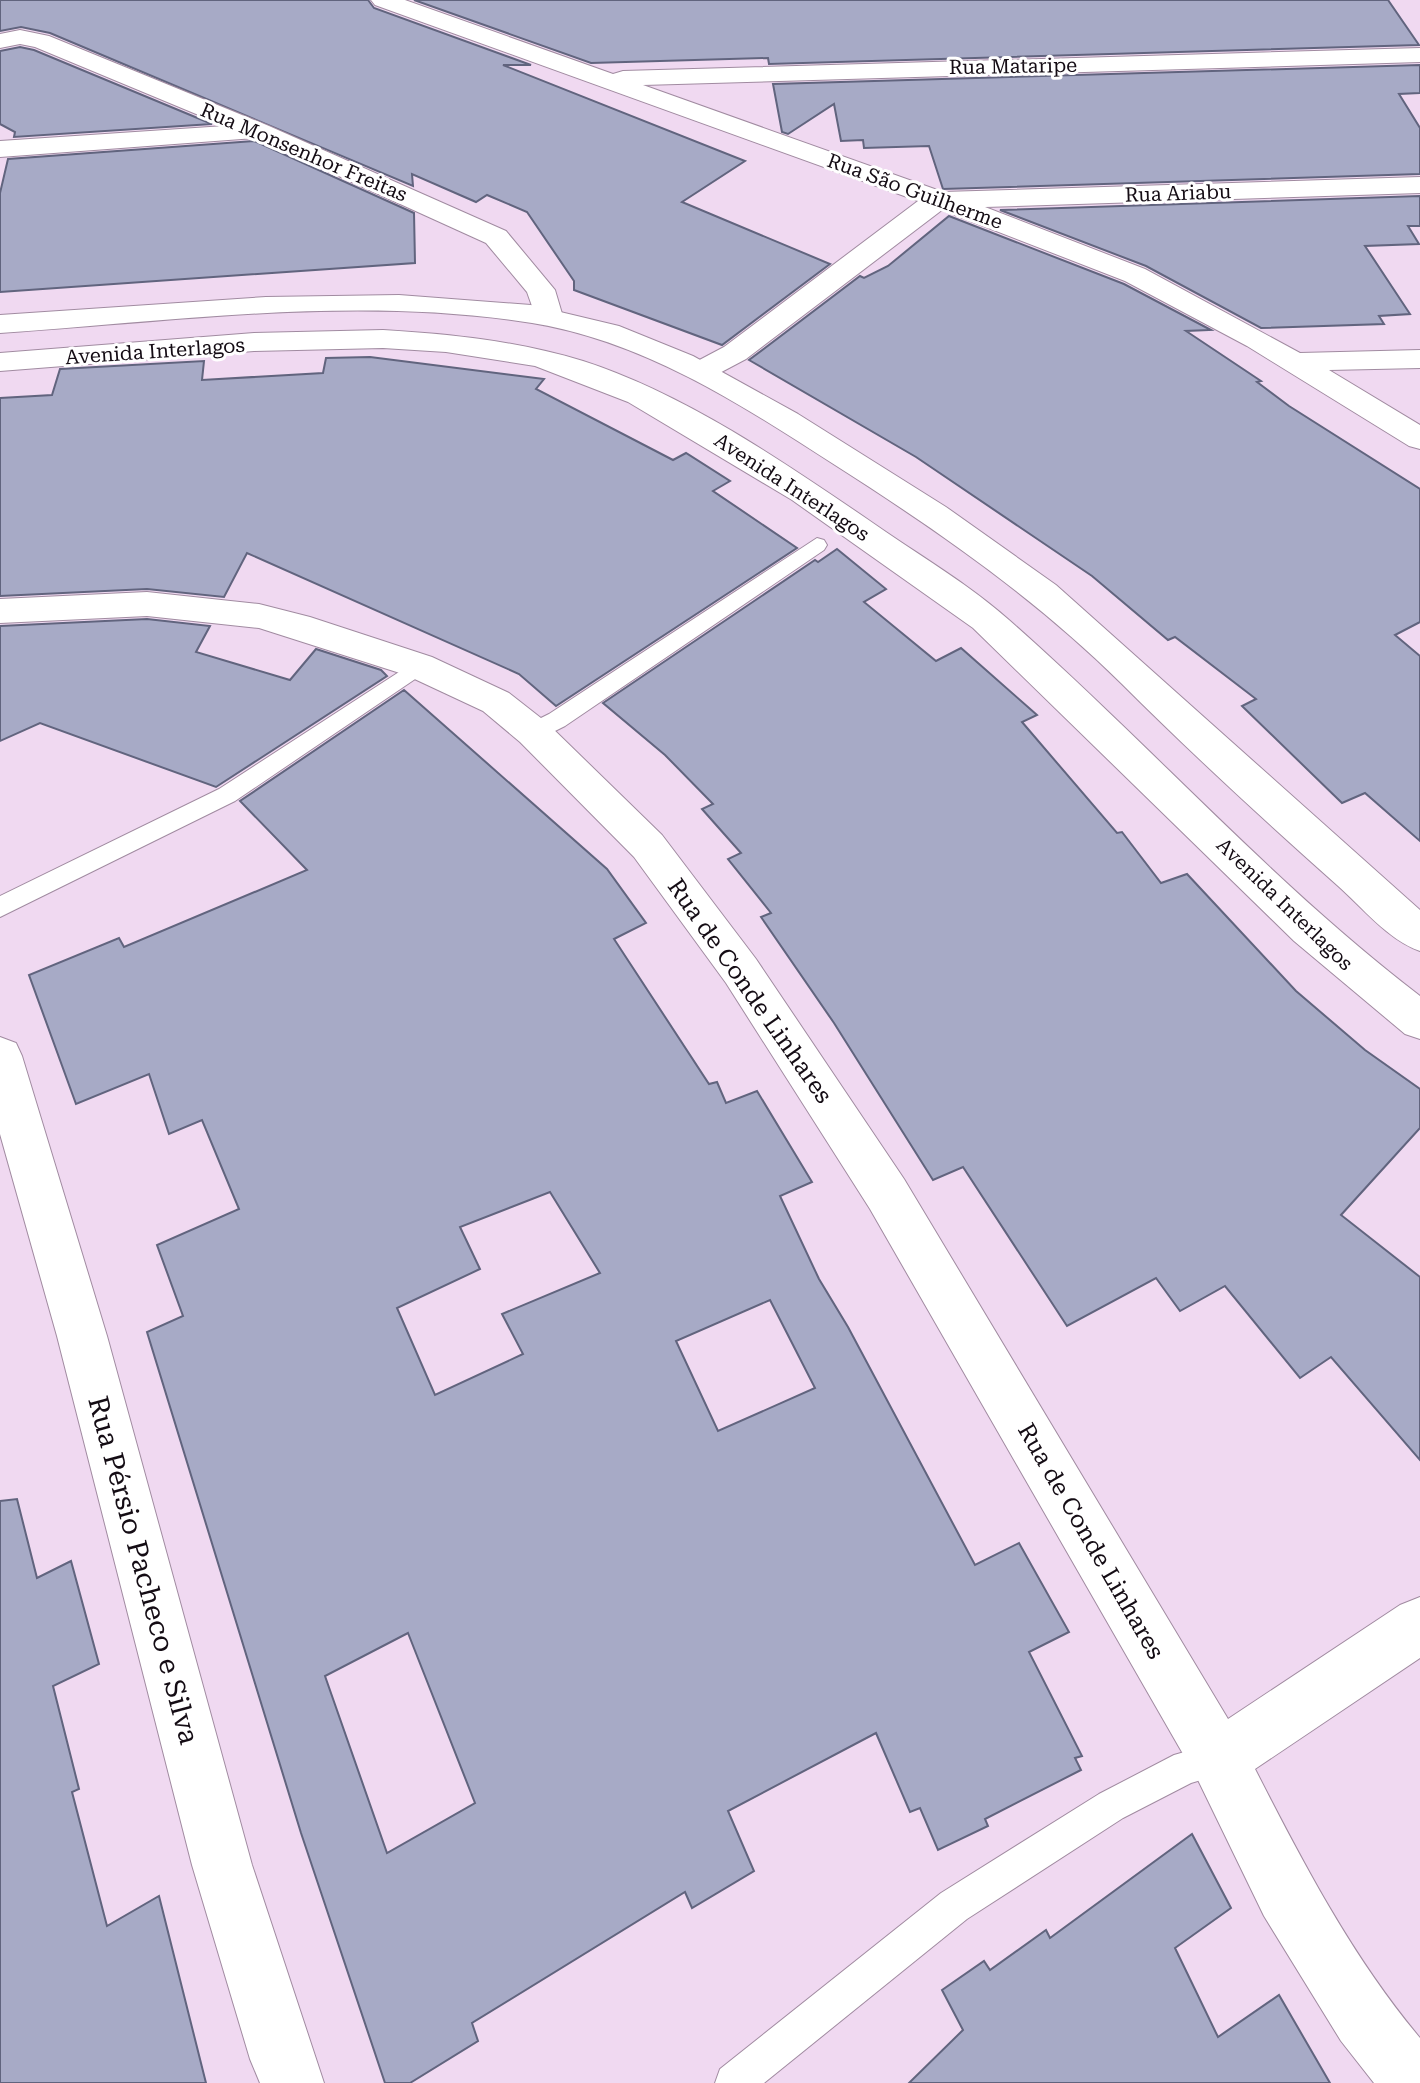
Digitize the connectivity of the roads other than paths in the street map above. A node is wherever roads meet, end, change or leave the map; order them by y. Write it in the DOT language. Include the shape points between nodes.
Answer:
graph roads {
  1 [pos="383,0"];
  2 [pos="10,39"];
  3 [pos="1420,55"];
  4 [pos="605,78"];
  5 [pos="260,131"];
  6 [pos="0,149"];
  7 [pos="1420,185"];
  8 [pos="937,200"];
  9 [pos="548,317"];
  10 [pos="0,324"];
  11 [pos="1420,359"];
  12 [pos="0,362"];
  13 [pos="1295,362"];
  14 [pos="701,371"];
  15 [pos="1420,439"];
  16 [pos="817,545"];
  17 [pos="0,611"];
  18 [pos="419,666"];
  19 [pos="533,732"];
  20 [pos="0,907"];
  21 [pos="1420,934"];
  22 [pos="1420,1021"];
  23 [pos="0,1056"];
  24 [pos="1420,1625"];
  25 [pos="1219,1759"];
  26 [pos="292,2083"];
  27 [pos="734,2083"];
  28 [pos="1416,2083"];
  1 -- 4 [label="street, Rua São Guilherme"];
  2 -- 5 [label="street, Rua Monsenhor Freitas" via="41,41"];
  3 -- 4 [label="street, Rua Mataripe"];
  4 -- 8 [label="street, Rua São Guilherme"];
  5 -- 6 [label="street"];
  5 -- 9 [label="street, Rua Monsenhor Freitas" via="496,237 541,290"];
  7 -- 8 [label="street, Rua Ariabu"];
  8 -- 13 [label="street, Rua São Guilherme" via="1135,275"];
  8 -- 14 [label="street" via="756,337"];
  9 -- 10 [label="street, Avenida Interlagos" via="354,303"];
  9 -- 14 [label="street, Avenida Interlagos" via="641,344"];
  11 -- 13 [label="street"];
  12 -- 22 [label="street, Avenida Interlagos" via="272,343 434,342 506,351 579,369 664,405 851,522 991,623 1306,926 1370,985"];
  13 -- 15 [label="street, Rua São Guilherme"];
  14 -- 21 [label="street, Avenida Interlagos" via="932,512 1046,594"];
  16 -- 19 [label="lane"];
  17 -- 18 [label="street, Rua de Conde Linhares" via="147,604 259,616"];
  18 -- 19 [label="street, Rua de Conde Linhares" via="496,702"];
  18 -- 20 [label="lane" via="217,801"];
  19 -- 25 [label="street, Rua de Conde Linhares" via="648,846 741,971 887,1194"];
  23 -- 26 [label="street, Rua Pérsio Pacheco e Silva" via="82,1336 222,1865"];
  24 -- 25 [label="street"];
  25 -- 27 [label="lane" via="1186,1767 1111,1806 954,1906"];
  25 -- 28 [label="street, Rua de Conde Linhares" via="1286,1894 1363,2019"];
}
